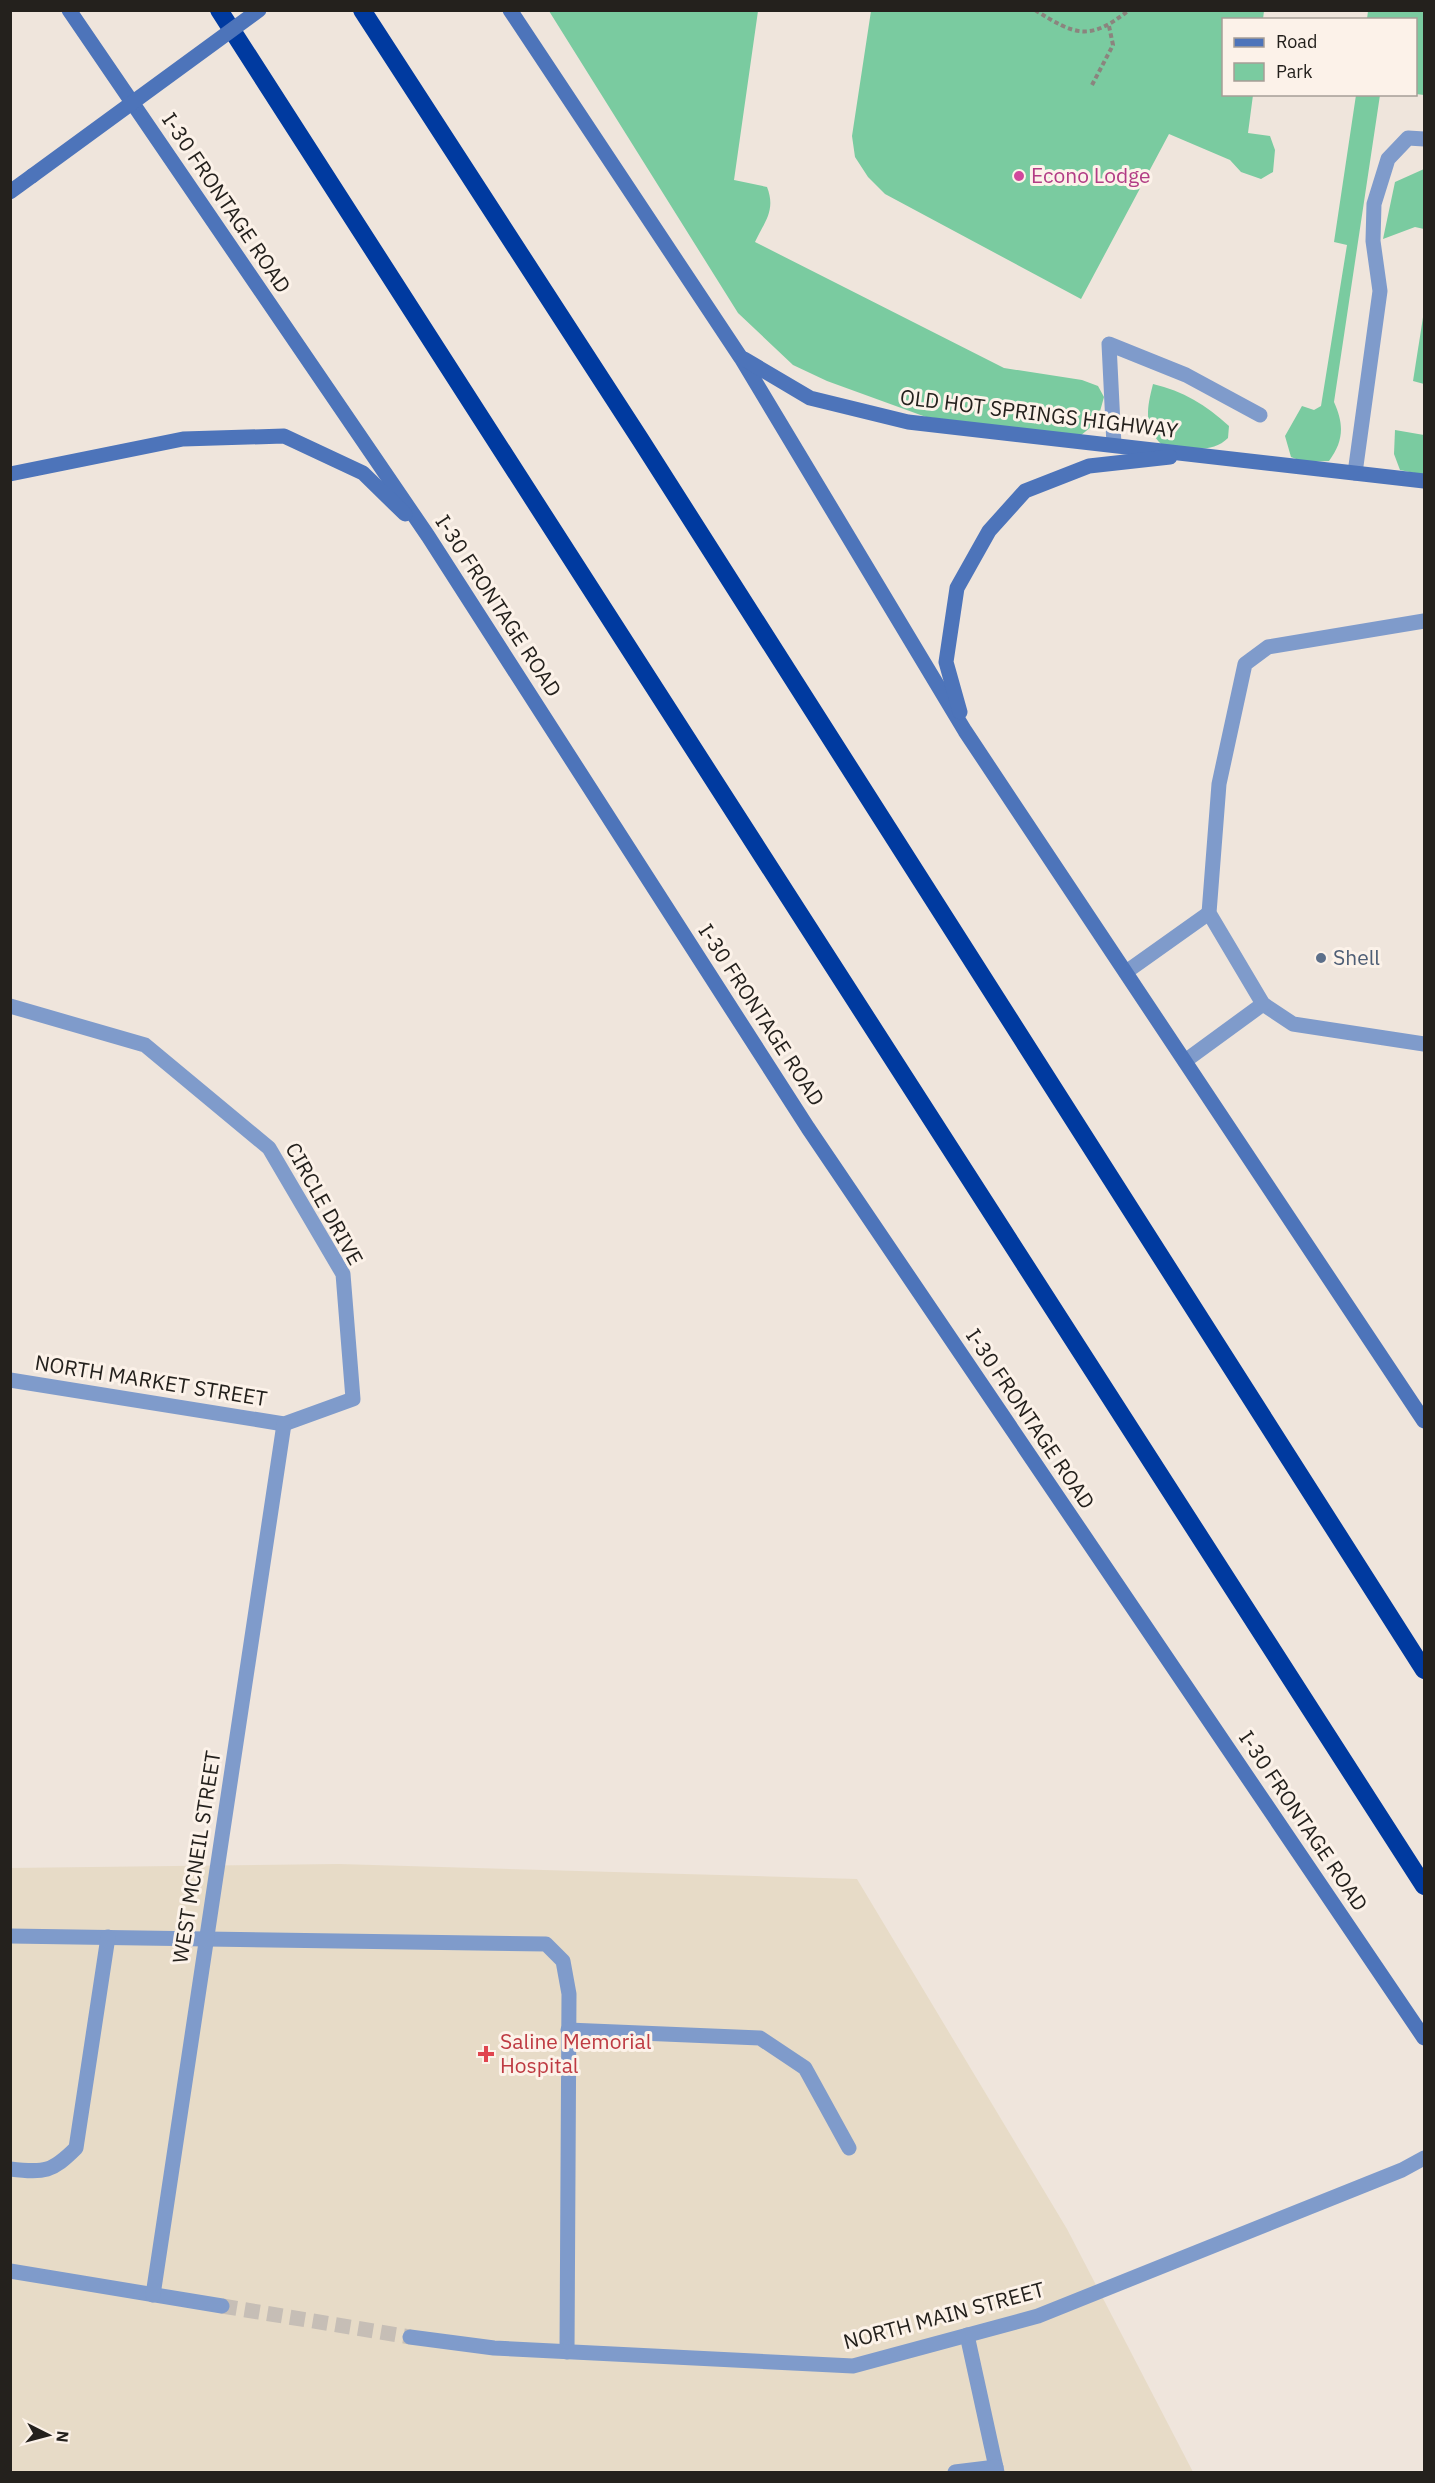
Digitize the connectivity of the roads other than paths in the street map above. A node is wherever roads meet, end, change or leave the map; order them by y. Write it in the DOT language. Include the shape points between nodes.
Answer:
graph roads {
  1 [pos="69,10"];
  2 [pos="219,10"];
  3 [pos="259,10"];
  4 [pos="362,10"];
  5 [pos="510,10"];
  6 [pos="1425,138"];
  7 [pos="10,192"];
  8 [pos="741,358"];
  9 [pos="1260,415"];
  10 [pos="1114,445"];
  11 [pos="1200,454"];
  12 [pos="1355,473"];
  13 [pos="10,474"];
  14 [pos="1425,481"];
  15 [pos="428,536"];
  16 [pos="1425,621"];
  17 [pos="965,731"];
  18 [pos="1209,913"];
  19 [pos="1126,972"];
  20 [pos="1263,1004"];
  21 [pos="10,1006"];
  22 [pos="1425,1044"];
  23 [pos="1185,1061"];
  24 [pos="10,1380"];
  25 [pos="1425,1421"];
  26 [pos="284,1424"];
  27 [pos="1425,1670"];
  28 [pos="1425,1886"];
  29 [pos="10,1936"];
  30 [pos="108,1937"];
  31 [pos="206,1937"];
  32 [pos="568,2030"];
  33 [pos="1425,2038"];
  34 [pos="849,2148"];
  35 [pos="1425,2158"];
  36 [pos="10,2169"];
  37 [pos="10,2271"];
  38 [pos="153,2295"];
  39 [pos="222,2306"];
  40 [pos="967,2335"];
  41 [pos="410,2337"];
  42 [pos="567,2352"];
  43 [pos="996,2470"];
  44 [pos="955,2472"];
  1 -- 15 [label="main road, I-30 FRONTAGE ROAD"];
  2 -- 28 [label="highway"];
  3 -- 7 [label="main road, bridge"];
  4 -- 27 [label="highway" via="647,449"];
  5 -- 8 [label="main road"];
  6 -- 12 [label="street" via="1408,138 1388,159 1374,204 1373,241 1380,291"];
  8 -- 10 [label="main road, OLD HOT SPRINGS HIGHWAY" via="810,398 908,422"];
  8 -- 17 [label="main road"];
  9 -- 10 [label="street" via="1186,375 1109,344"];
  10 -- 11 [label="main road, OLD HOT SPRINGS HIGHWAY"];
  11 -- 12 [label="main road, OLD HOT SPRINGS HIGHWAY"];
  11 -- 17 [label="main road, OLD HOT SPRINGS HIGHWAY" via="1089,466 1025,491 989,531 957,588 946,662"];
  12 -- 14 [label="main road, OLD HOT SPRINGS HIGHWAY"];
  13 -- 15 [label="main road" via="183,439 284,436 363,472"];
  15 -- 33 [label="main road, I-30 FRONTAGE ROAD" via="808,1128"];
  16 -- 18 [label="street" via="1268,646 1245,663 1219,784"];
  17 -- 19 [label="main road"];
  18 -- 19 [label="street"];
  18 -- 20 [label="street"];
  19 -- 23 [label="main road"];
  20 -- 22 [label="street" via="1293,1024"];
  20 -- 23 [label="street"];
  21 -- 26 [label="street, CIRCLE DRIVE" via="145,1045 269,1148 343,1274 353,1399"];
  23 -- 25 [label="main road"];
  24 -- 26 [label="street, NORTH MARKET STREET"];
  26 -- 31 [label="street, WEST MCNEIL STREET"];
  29 -- 30 [label="street"];
  30 -- 31 [label="street"];
  30 -- 36 [label="street" via="76,2148 57,2168"];
  31 -- 32 [label="street" via="546,1944 563,1961 569,1994"];
  31 -- 38 [label="street, WEST MCNEIL STREET"];
  32 -- 34 [label="street" via="760,2038 805,2068"];
  32 -- 42 [label="street"];
  35 -- 40 [label="street, NORTH MAIN STREET" via="1038,2316"];
  37 -- 38 [label="street"];
  38 -- 39 [label="street"];
  40 -- 42 [label="street, NORTH MAIN STREET" via="853,2366"];
  40 -- 43 [label="street"];
  41 -- 42 [label="street, NORTH MAIN STREET"];
  43 -- 44 [label="street"];
}
